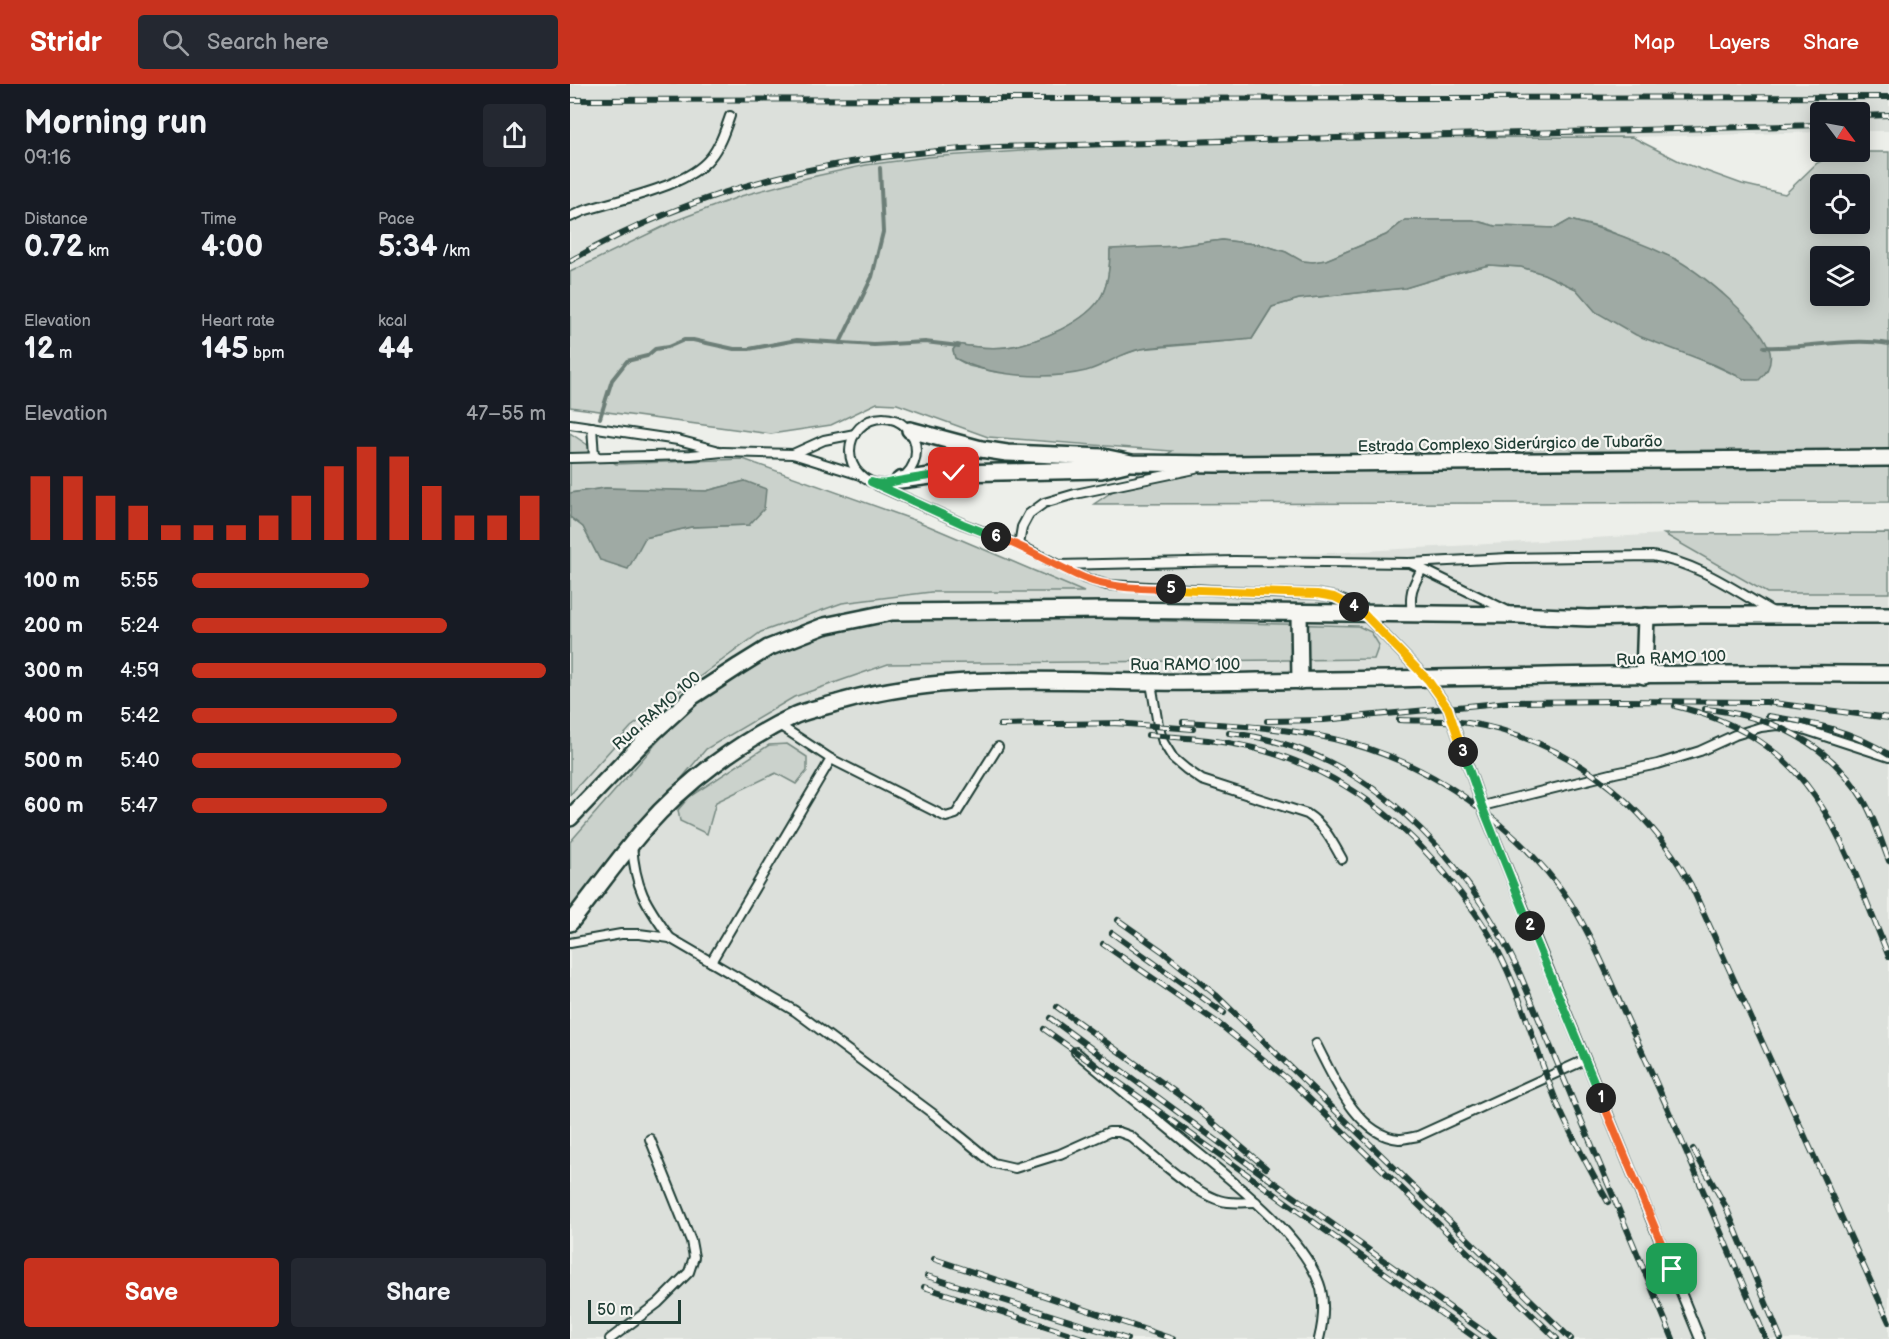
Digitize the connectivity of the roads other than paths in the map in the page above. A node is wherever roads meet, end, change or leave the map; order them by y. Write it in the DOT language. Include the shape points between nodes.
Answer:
graph roads {
  1 [pos="730,116"];
  2 [pos="570,217"];
  3 [pos="570,424"];
  4 [pos="592,427"];
  5 [pos="910,430"];
  6 [pos="855,434"];
  7 [pos="723,452"];
  8 [pos="793,454"];
  9 [pos="594,456"];
  10 [pos="570,458"];
  11 [pos="1889,458"];
  12 [pos="1132,463"];
  13 [pos="1217,464"];
  14 [pos="860,475"];
  15 [pos="900,480"];
  16 [pos="871,482"];
  17 [pos="1019,545"];
  18 [pos="1409,563"];
  19 [pos="1057,565"];
  20 [pos="1422,569"];
  21 [pos="1299,613"];
  22 [pos="1364,614"];
  23 [pos="1412,614"];
  24 [pos="1517,615"];
  25 [pos="1777,615"];
  26 [pos="1889,615"];
  27 [pos="1646,616"];
  28 [pos="1889,674"];
  29 [pos="1644,676"];
  30 [pos="1428,680"];
  31 [pos="1300,681"];
  32 [pos="1151,683"];
  33 [pos="779,725"];
  34 [pos="998,747"];
  35 [pos="1889,756"];
  36 [pos="831,759"];
  37 [pos="1482,806"];
  38 [pos="570,819"];
  39 [pos="632,844"];
  40 [pos="1342,858"];
  41 [pos="570,924"];
  42 [pos="670,938"];
  43 [pos="570,943"];
  44 [pos="711,962"];
  45 [pos="1316,1044"];
  46 [pos="1076,1052"];
  47 [pos="1585,1060"];
  48 [pos="650,1139"];
  49 [pos="1256,1202"];
  50 [pos="610,1339"];
  51 [pos="1319,1339"];
  52 [pos="1701,1339"];
  1 -- 2 [label="lane" via="711,157 700,169 680,181"];
  3 -- 4 [label="lane"];
  4 -- 7 [label="lane" via="678,440"];
  4 -- 9 [label="lane"];
  5 -- 6 [label="lane, Estrada Complexo Siderúrgico de Tubarão" via="900,422 875,418"];
  5 -- 12 [label="street, Estrada Complexo Siderúrgico de Tubarão" via="1007,453 1103,457"];
  5 -- 15 [label="lane" via="916,443 916,458"];
  6 -- 8 [label="lane, Estrada Complexo Siderúrgico de Tubarão" via="824,440"];
  6 -- 14 [label="lane" via="850,455"];
  7 -- 8 [label="lane, Estrada Complexo Siderúrgico de Tubarão"];
  7 -- 9 [label="lane, Estrada Complexo Siderúrgico de Tubarão"];
  8 -- 14 [label="lane, Estrada Complexo Siderúrgico de Tubarão"];
  9 -- 10 [label="lane, Estrada Complexo Siderúrgico de Tubarão"];
  11 -- 13 [label="street, Estrada Complexo Siderúrgico de Tubarão"];
  12 -- 13 [label="street, Estrada Complexo Siderúrgico de Tubarão"];
  12 -- 15 [label="street, Estrada Complexo Siderúrgico de Tubarão" via="1101,470 954,473"];
  13 -- 17 [label="lane" via="1044,503 1029,514"];
  14 -- 16 [label="lane, Estrada Complexo Siderúrgico de Tubarão"];
  15 -- 16 [label="lane, Estrada Complexo Siderúrgico de Tubarão" via="880,485"];
  16 -- 17 [label="lane"];
  17 -- 19 [label="lane"];
  18 -- 19 [label="lane"];
  18 -- 20 [label="lane"];
  18 -- 25 [label="lane" via="1652,556 1695,568"];
  19 -- 22 [label="lane" via="1107,585 1317,594 1347,602"];
  20 -- 23 [label="lane" via="1409,597"];
  20 -- 24 [label="lane"];
  21 -- 22 [label="street, Rua RAMO 100"];
  21 -- 31 [label="street"];
  21 -- 38 [label="street, Rua RAMO 100" via="892,612 824,626 768,648 693,696"];
  22 -- 23 [label="street, Rua RAMO 100"];
  22 -- 30 [label="lane"];
  23 -- 24 [label="street, Rua RAMO 100"];
  24 -- 27 [label="street, Rua RAMO 100"];
  25 -- 26 [label="street, Rua RAMO 100"];
  25 -- 27 [label="street, Rua RAMO 100"];
  27 -- 29 [label="street"];
  28 -- 29 [label="street, Rua RAMO 100" via="1755,672"];
  29 -- 30 [label="street, Rua RAMO 100"];
  30 -- 31 [label="street, Rua RAMO 100"];
  30 -- 37 [label="lane" via="1448,708"];
  31 -- 32 [label="street, Rua RAMO 100"];
  32 -- 33 [label="street, Rua RAMO 100" via="1007,680 917,686 799,714"];
  32 -- 40 [label="lane" via="1158,725 1173,758 1202,780 1307,814 1328,833"];
  33 -- 36 [label="lane"];
  33 -- 39 [label="street, Rua RAMO 100" via="749,741 679,793"];
  34 -- 36 [label="lane" via="956,814 951,816"];
  35 -- 37 [label="lane" via="1800,728 1777,725 1735,735 1658,764"];
  36 -- 44 [label="lane"];
  37 -- 47 [label="lane"];
  39 -- 41 [label="street, Rua RAMO 100"];
  39 -- 42 [label="lane" via="639,889"];
  42 -- 43 [label="lane" via="621,934"];
  42 -- 44 [label="lane"];
  44 -- 49 [label="lane" via="795,1011 993,1163 1014,1167 1060,1154 1109,1132 1119,1132 1130,1136 1199,1191 1228,1202"];
  45 -- 47 [label="lane" via="1340,1091 1368,1126 1400,1139 1418,1136"];
  46 -- 49 [label="lane"];
  47 -- 52 [label="lane"];
  48 -- 50 [label="lane" via="694,1257 689,1272 658,1303"];
  49 -- 51 [label="lane" via="1313,1270 1324,1310"];
}
